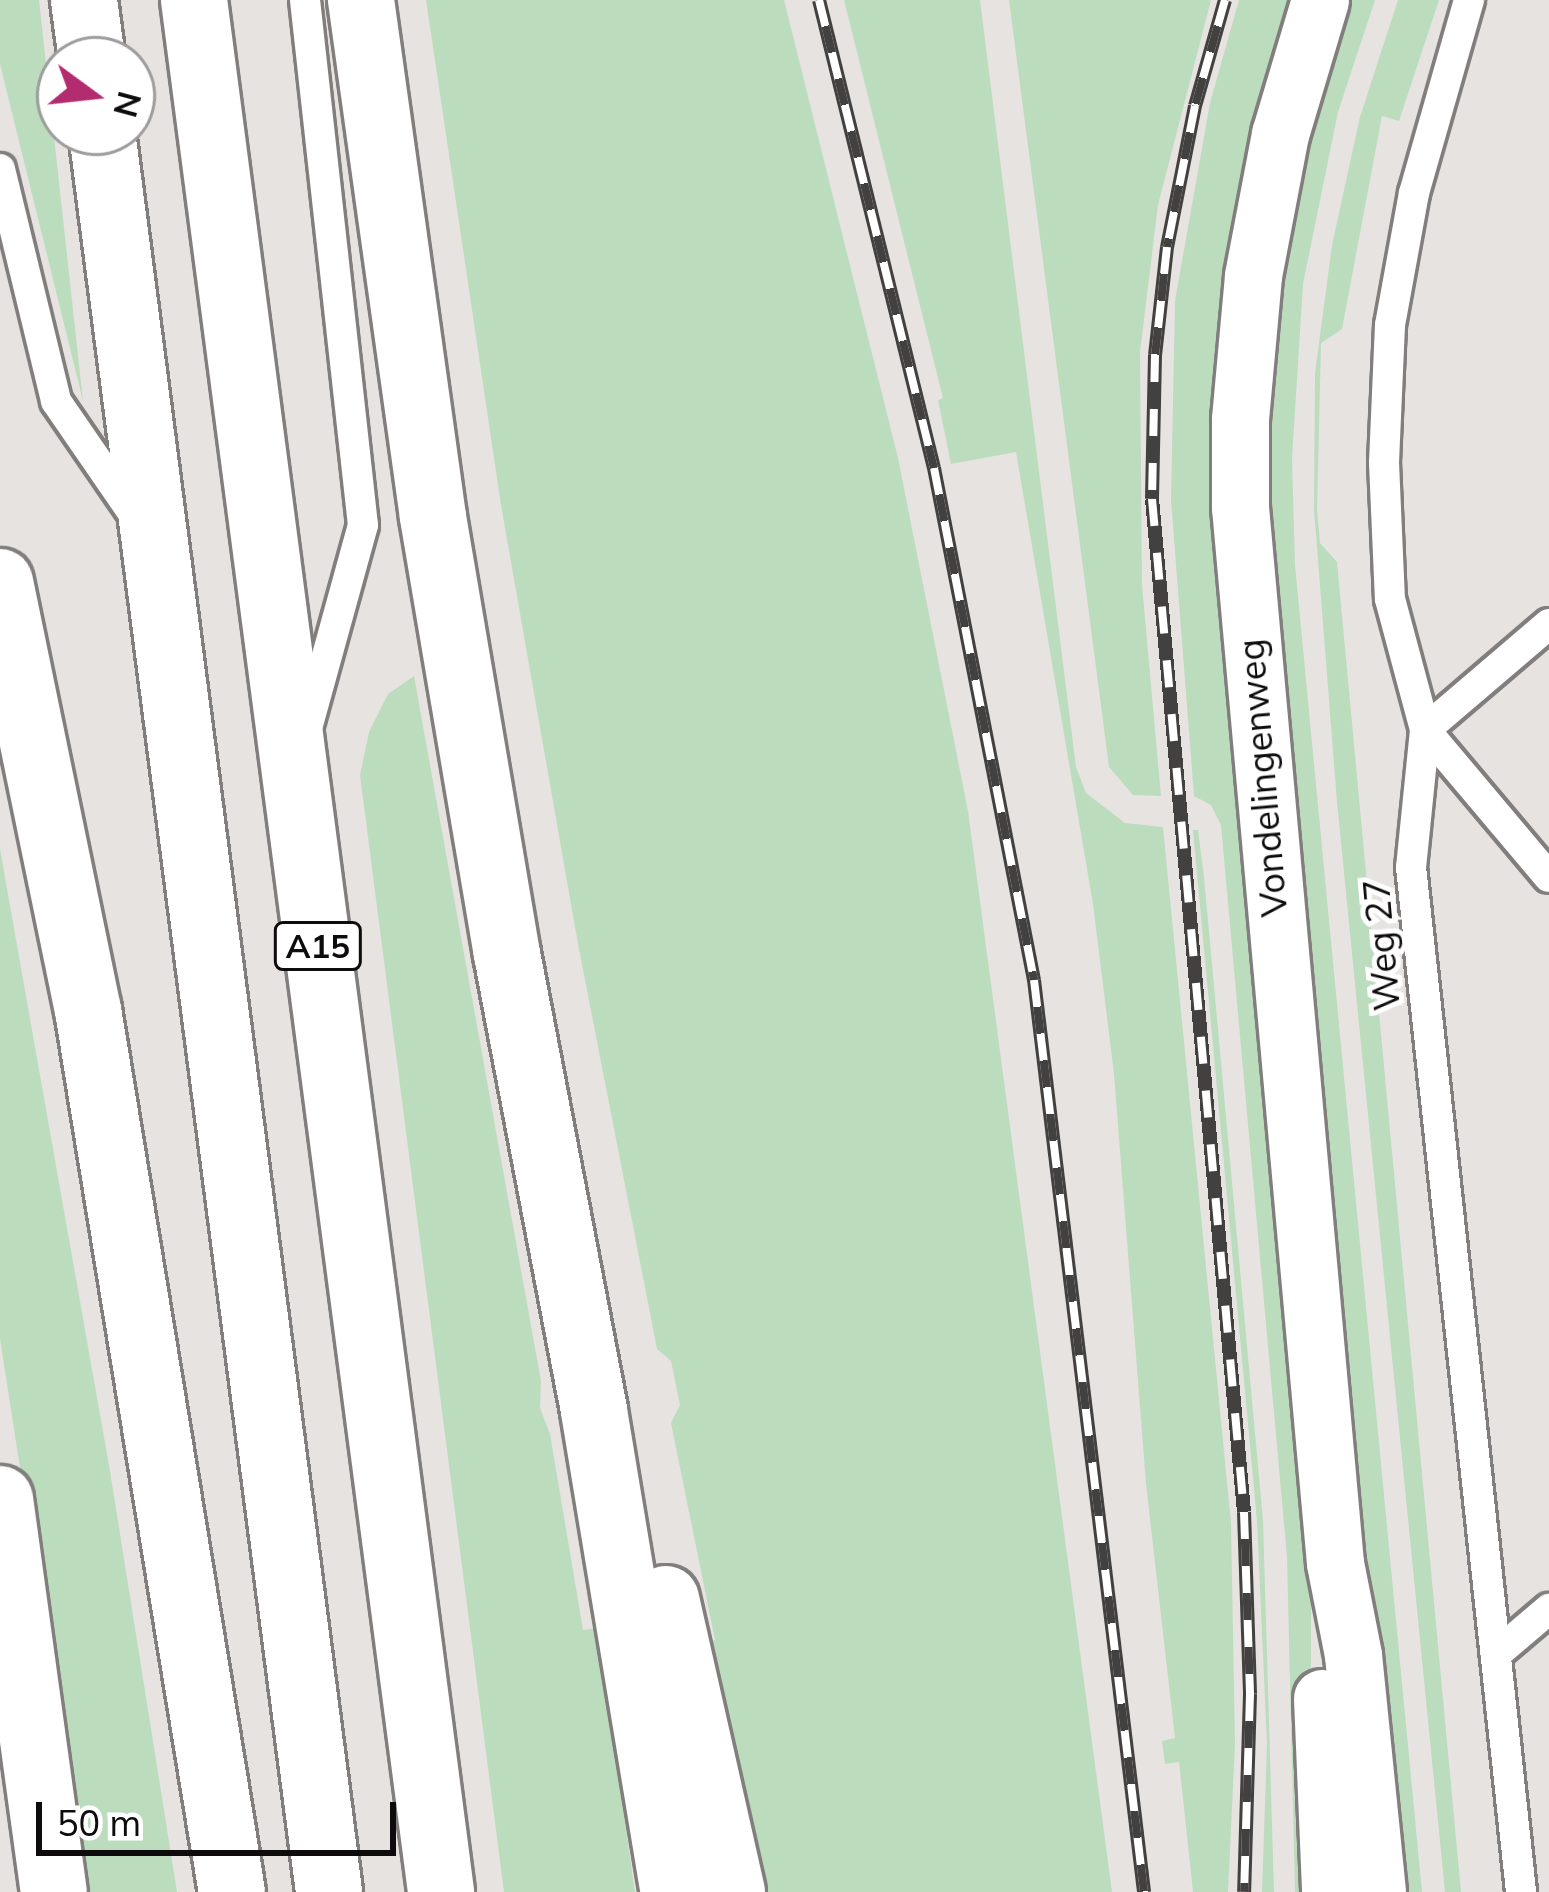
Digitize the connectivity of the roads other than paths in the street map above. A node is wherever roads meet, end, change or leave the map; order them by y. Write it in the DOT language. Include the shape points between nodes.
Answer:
graph roads {
  1 [pos="85,0"];
  2 [pos="194,0"];
  3 [pos="304,0"];
  4 [pos="361,0"];
  5 [pos="1320,0"];
  6 [pos="1469,0"];
  7 [pos="89,36"];
  8 [pos="105,156"];
  9 [pos="0,170"];
  10 [pos="157,548"];
  11 [pos="0,582"];
  12 [pos="1549,624"];
  13 [pos="1424,730"];
  14 [pos="296,770"];
  15 [pos="1549,877"];
  16 [pos="0,1499"];
  17 [pos="1334,1563"];
  18 [pos="1549,1609"];
  19 [pos="651,1619"];
  20 [pos="1496,1654"];
  21 [pos="54,1892"];
  22 [pos="232,1892"];
  23 [pos="329,1892"];
  24 [pos="441,1892"];
  25 [pos="674,1892"];
  26 [pos="732,1892"];
  27 [pos="1330,1892"];
  28 [pos="1377,1892"];
  29 [pos="1521,1892"];
  1 -- 7 [label="highway"];
  2 -- 14 [label="highway, A15"];
  3 -- 14 [label="lane" via="363,525"];
  4 -- 19 [label="highway" via="433,517 507,954 595,1411"];
  5 -- 17 [label="street, Vondelingenweg" via="1280,134 1253,276 1239,478"];
  6 -- 13 [label="lane, Weg 27" via="1414,193 1390,325 1390,599"];
  8 -- 10 [label="highway"];
  9 -- 10 [label="lane" via="56,401"];
  10 -- 23 [label="highway"];
  11 -- 22 [label="highway" via="88,1010"];
  12 -- 13 [label="lane"];
  13 -- 15 [label="lane"];
  13 -- 20 [label="lane, Weg 27" via="1411,867"];
  14 -- 24 [label="highway, A15"];
  16 -- 21 [label="highway"];
  17 -- 27 [label="street, Vondelingenweg" via="1321,1660"];
  17 -- 28 [label="street, Vondelingenweg" via="1354,1655"];
  18 -- 20 [label="lane"];
  19 -- 25 [label="highway"];
  19 -- 26 [label="highway"];
  20 -- 29 [label="lane, Weg 27"];
}
